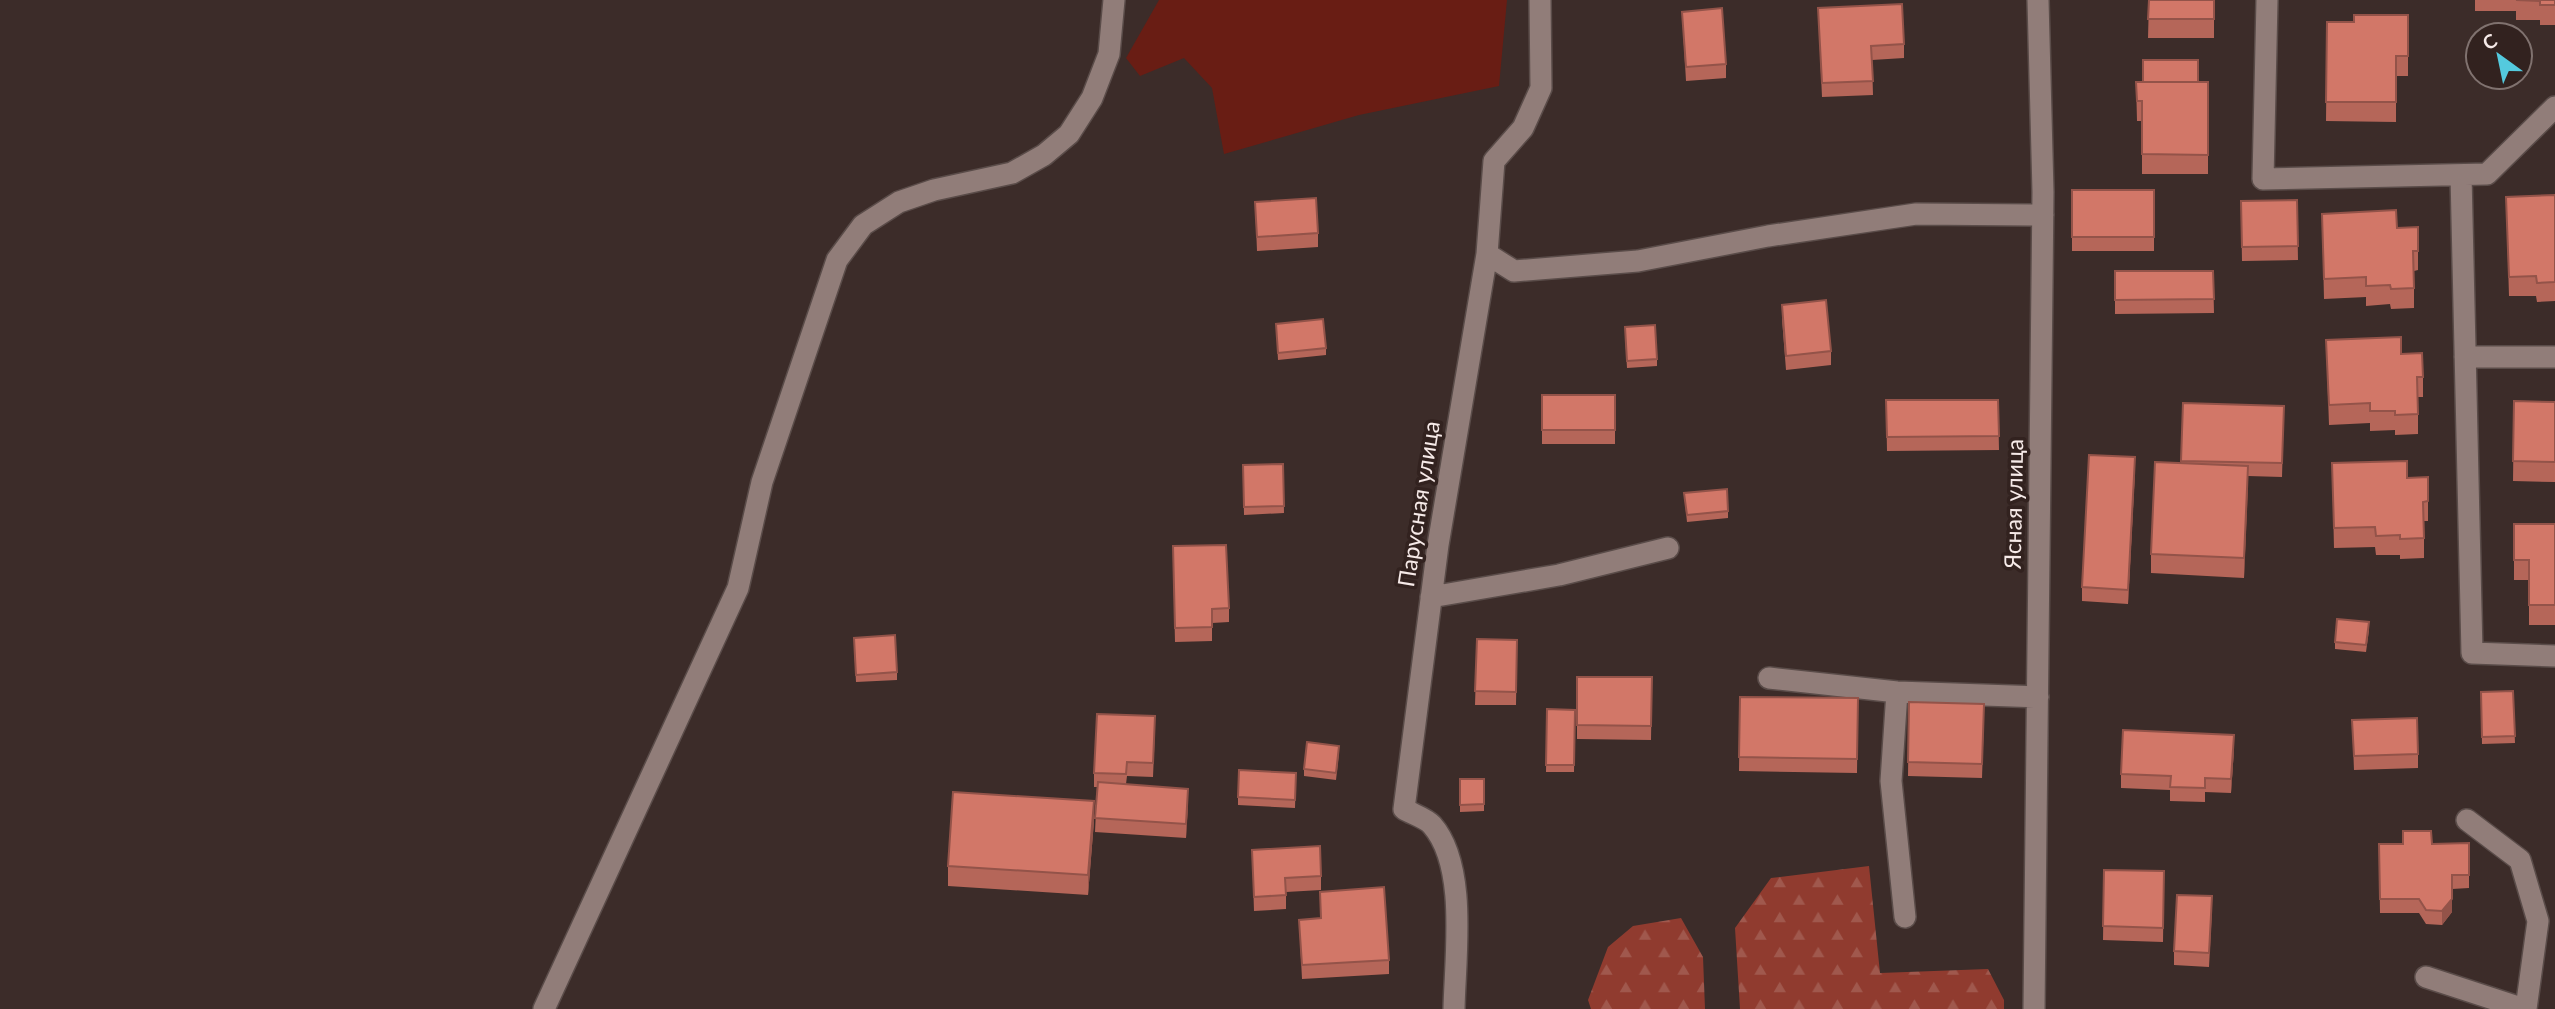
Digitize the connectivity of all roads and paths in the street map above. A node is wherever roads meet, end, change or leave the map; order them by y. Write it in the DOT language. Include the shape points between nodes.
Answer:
graph roads {
  1 [pos="1114,0"];
  2 [pos="1540,0"];
  3 [pos="2038,0"];
  4 [pos="2267,0"];
  5 [pos="2555,107"];
  6 [pos="2461,175"];
  7 [pos="2043,215"];
  8 [pos="1487,254"];
  9 [pos="2465,357"];
  10 [pos="2555,357"];
  11 [pos="1668,548"];
  12 [pos="1431,597"];
  13 [pos="2555,656"];
  14 [pos="1769,678"];
  15 [pos="1897,692"];
  16 [pos="2038,697"];
  17 [pos="2467,820"];
  18 [pos="1905,916"];
  19 [pos="2426,977"];
  20 [pos="544,1009"];
  21 [pos="1454,1009"];
  22 [pos="2035,1009"];
  23 [pos="2525,1009"];
  1 -- 20 [label="street" via="1110,54 1092,98 1069,134 1012,173 899,202 863,225 837,260 761,482 738,587"];
  2 -- 8 [label="street, Парусная улица" via="1541,88 1523,128 1494,161"];
  3 -- 7 [label="street, Ясная улица"];
  4 -- 6 [label="street" via="2263,179"];
  5 -- 6 [label="street" via="2487,174"];
  6 -- 9 [label="street"];
  7 -- 8 [label="street" via="1916,214 1638,261 1514,271"];
  7 -- 16 [label="street, Ясная улица"];
  8 -- 12 [label="street, Парусная улица"];
  9 -- 10 [label="street"];
  9 -- 13 [label="street" via="2472,653"];
  11 -- 12 [label="street" via="1559,575"];
  12 -- 21 [label="street, Парусная улица" via="1404,810 1431,823 1447,849 1456,889"];
  14 -- 15 [label="street"];
  15 -- 16 [label="street"];
  15 -- 18 [label="street" via="1891,781"];
  16 -- 22 [label="street, Ясная улица"];
  17 -- 23 [label="street" via="2520,860 2538,921"];
  19 -- 23 [label="street"];
}
